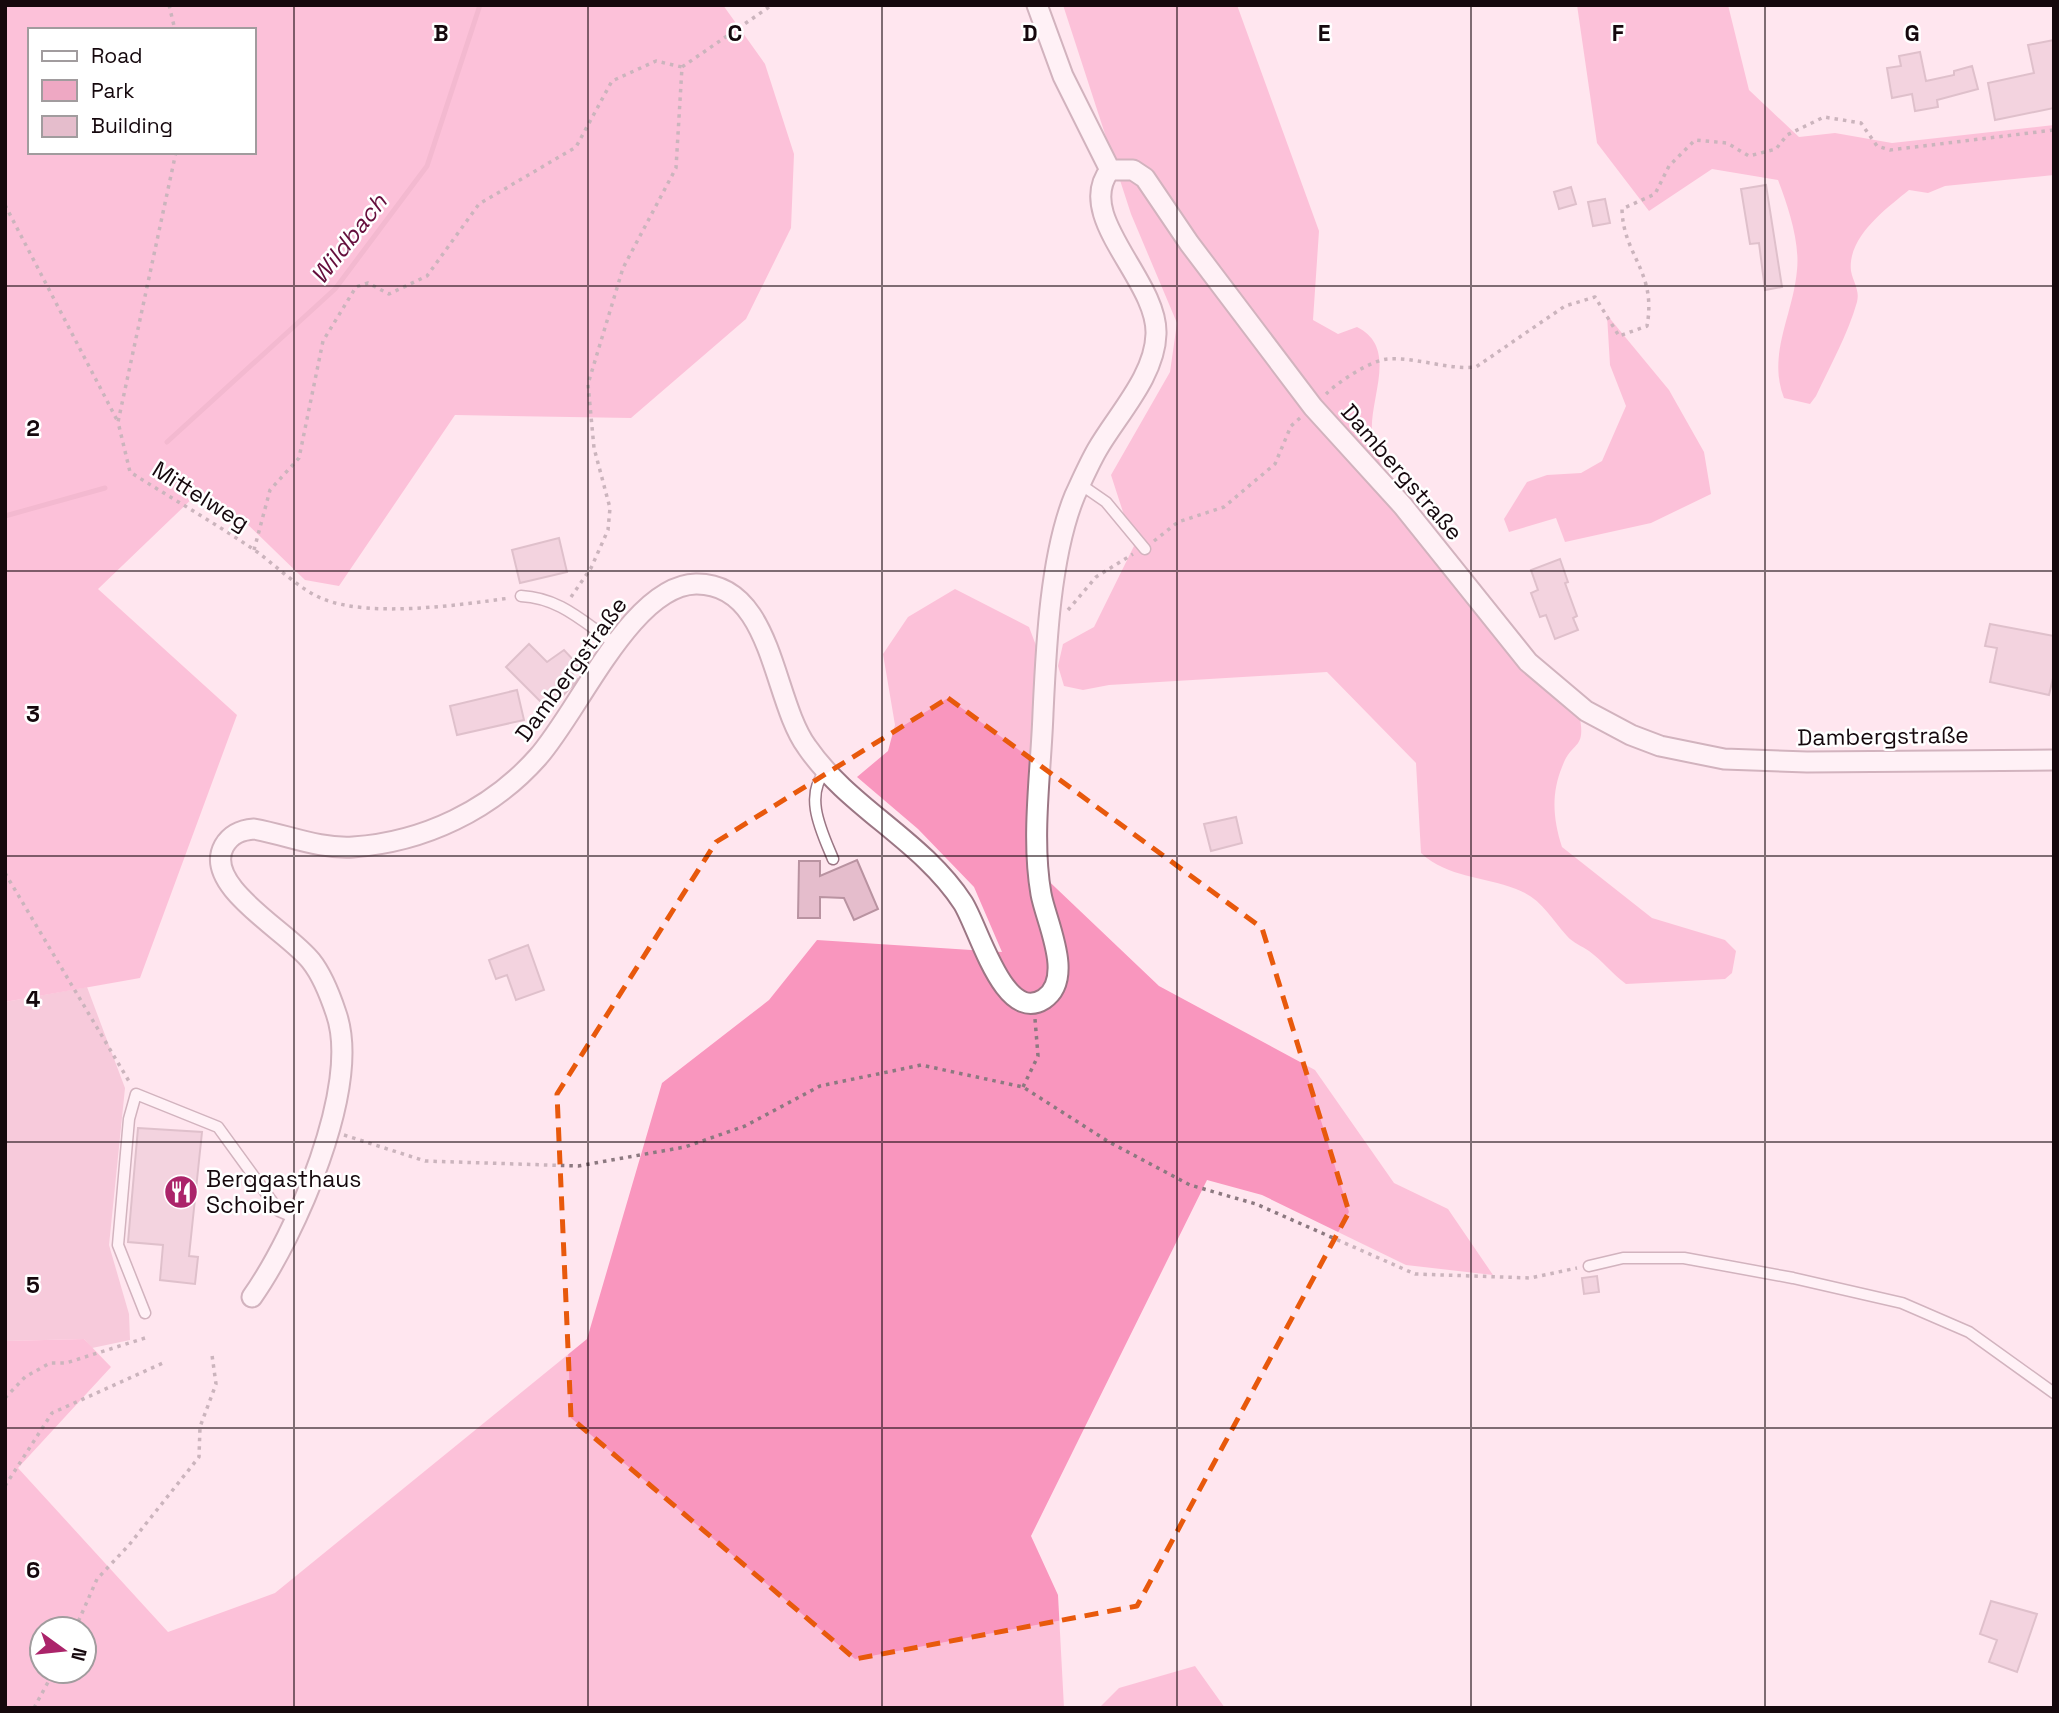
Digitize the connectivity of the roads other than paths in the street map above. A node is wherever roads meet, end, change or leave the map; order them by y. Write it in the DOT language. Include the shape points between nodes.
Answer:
graph roads {
  1 [pos="1037,5"];
  2 [pos="1110,170"];
  3 [pos="1080,484"];
  4 [pos="1145,549"];
  5 [pos="521,596"];
  6 [pos="615,644"];
  7 [pos="2054,760"];
  8 [pos="826,770"];
  9 [pos="834,859"];
  10 [pos="295,1218"];
  11 [pos="1589,1266"];
  12 [pos="252,1297"];
  13 [pos="145,1313"];
  14 [pos="2054,1393"];
  1 -- 2 [label="street" via="1063,76"];
  2 -- 3 [label="street" via="1099,195 1102,213 1149,296 1156,344"];
  2 -- 7 [label="street, Dambergstraße" via="1133,170 1145,178 1313,407 1402,506 1528,662 1586,711 1630,735 1691,755 1749,761"];
  3 -- 4 [label="lane" via="1106,502"];
  3 -- 8 [label="street, Dambergstraße" via="1065,528 1044,692 1039,866 1058,972 1054,988 1045,998 1034,1003 1010,996 978,928 945,878"];
  5 -- 6 [label="lane" via="540,597 564,607"];
  6 -- 8 [label="street, Dambergstraße" via="635,617 671,589 712,585 729,592 755,618 798,734"];
  6 -- 10 [label="street, Dambergstraße" via="537,758 487,803 466,815 381,843 326,846 242,830 223,847 219,860 233,892 313,962 326,987 343,1045 338,1101"];
  8 -- 9 [label="lane" via="814,799"];
  10 -- 12 [label="street, Dambergstraße"];
  10 -- 13 [label="lane" via="279,1211 218,1127 136,1094 129,1119 118,1245"];
  11 -- 14 [label="lane" via="1623,1258 1684,1258 1902,1303 1969,1332"];
}
